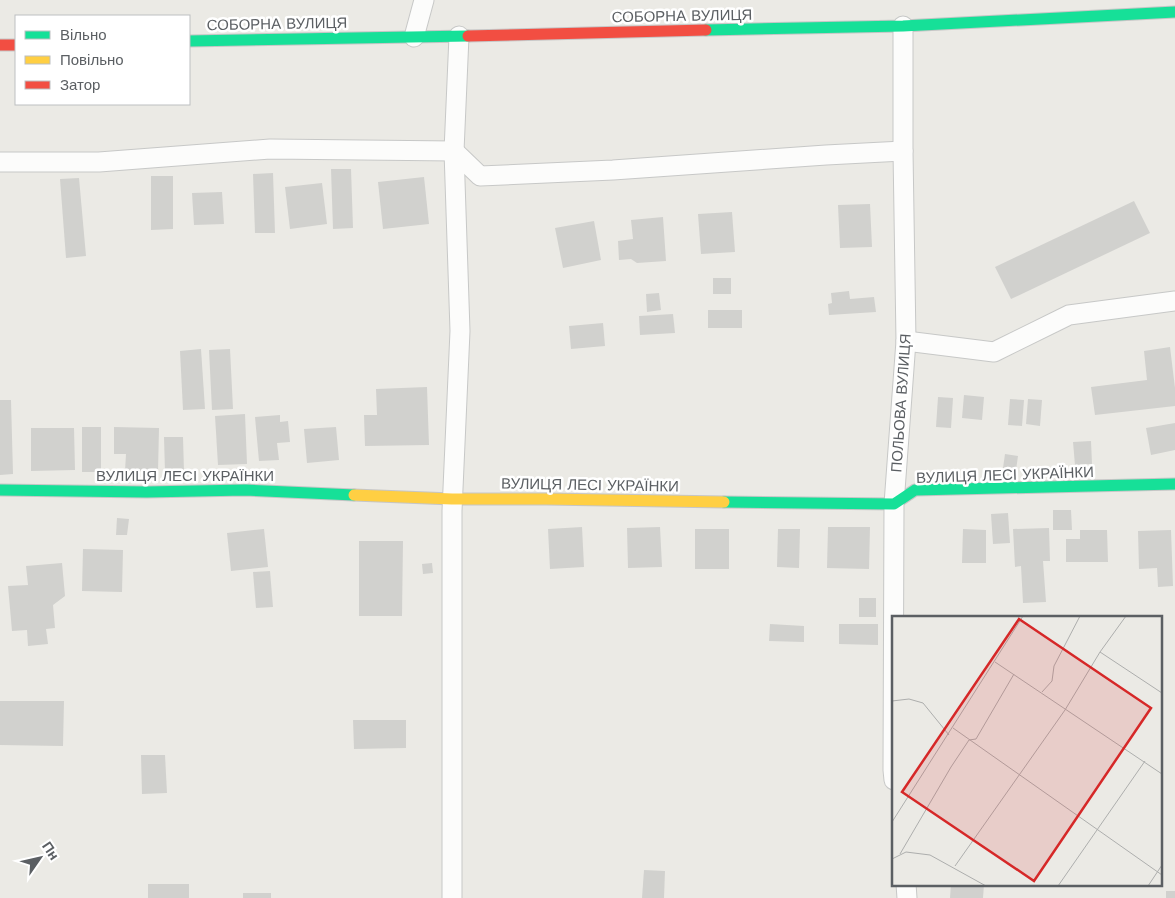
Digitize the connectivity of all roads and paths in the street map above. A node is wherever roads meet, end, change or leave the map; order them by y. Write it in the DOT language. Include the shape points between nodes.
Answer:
graph roads {
  1 [pos="424,0"];
  2 [pos="1175,12"];
  3 [pos="903,26"];
  4 [pos="459,36"];
  5 [pos="414,37"];
  6 [pos="190,41"];
  7 [pos="15,44"];
  8 [pos="0,45"];
  9 [pos="454,151"];
  10 [pos="903,151"];
  11 [pos="0,162"];
  12 [pos="1175,300"];
  13 [pos="906,340"];
  14 [pos="1175,484"];
  15 [pos="0,490"];
  16 [pos="452,499"];
  17 [pos="894,504"];
  18 [pos="894,616"];
  19 [pos="452,898"];
  1 -- 5 [label="street"];
  2 -- 3 [label="street, СОБОРНА ВУЛИЦЯ"];
  3 -- 4 [label="street, СОБОРНА ВУЛИЦЯ"];
  3 -- 10 [label="street, ПОЛЬОВА ВУЛИЦЯ"];
  4 -- 5 [label="street, СОБОРНА ВУЛИЦЯ"];
  4 -- 9 [label="street"];
  5 -- 6 [label="street, СОБОРНА ВУЛИЦЯ"];
  7 -- 8 [label="street"];
  9 -- 10 [label="street" via="480,176"];
  9 -- 11 [label="street" via="270,148 99,162"];
  9 -- 16 [label="street" via="460,331"];
  10 -- 13 [label="street, ПОЛЬОВА ВУЛИЦЯ"];
  12 -- 13 [label="street" via="1069,315 994,352"];
  13 -- 17 [label="street, ПОЛЬОВА ВУЛИЦЯ"];
  14 -- 17 [label="street, ВУЛИЦЯ ЛЕСІ УКРАЇНКИ" via="915,490"];
  15 -- 16 [label="street, ВУЛИЦЯ ЛЕСІ УКРАЇНКИ" via="245,490"];
  16 -- 17 [label="street, ВУЛИЦЯ ЛЕСІ УКРАЇНКИ"];
  16 -- 19 [label="street"];
  17 -- 18 [label="street, ПОЛЬОВА ВУЛИЦЯ"];
}
